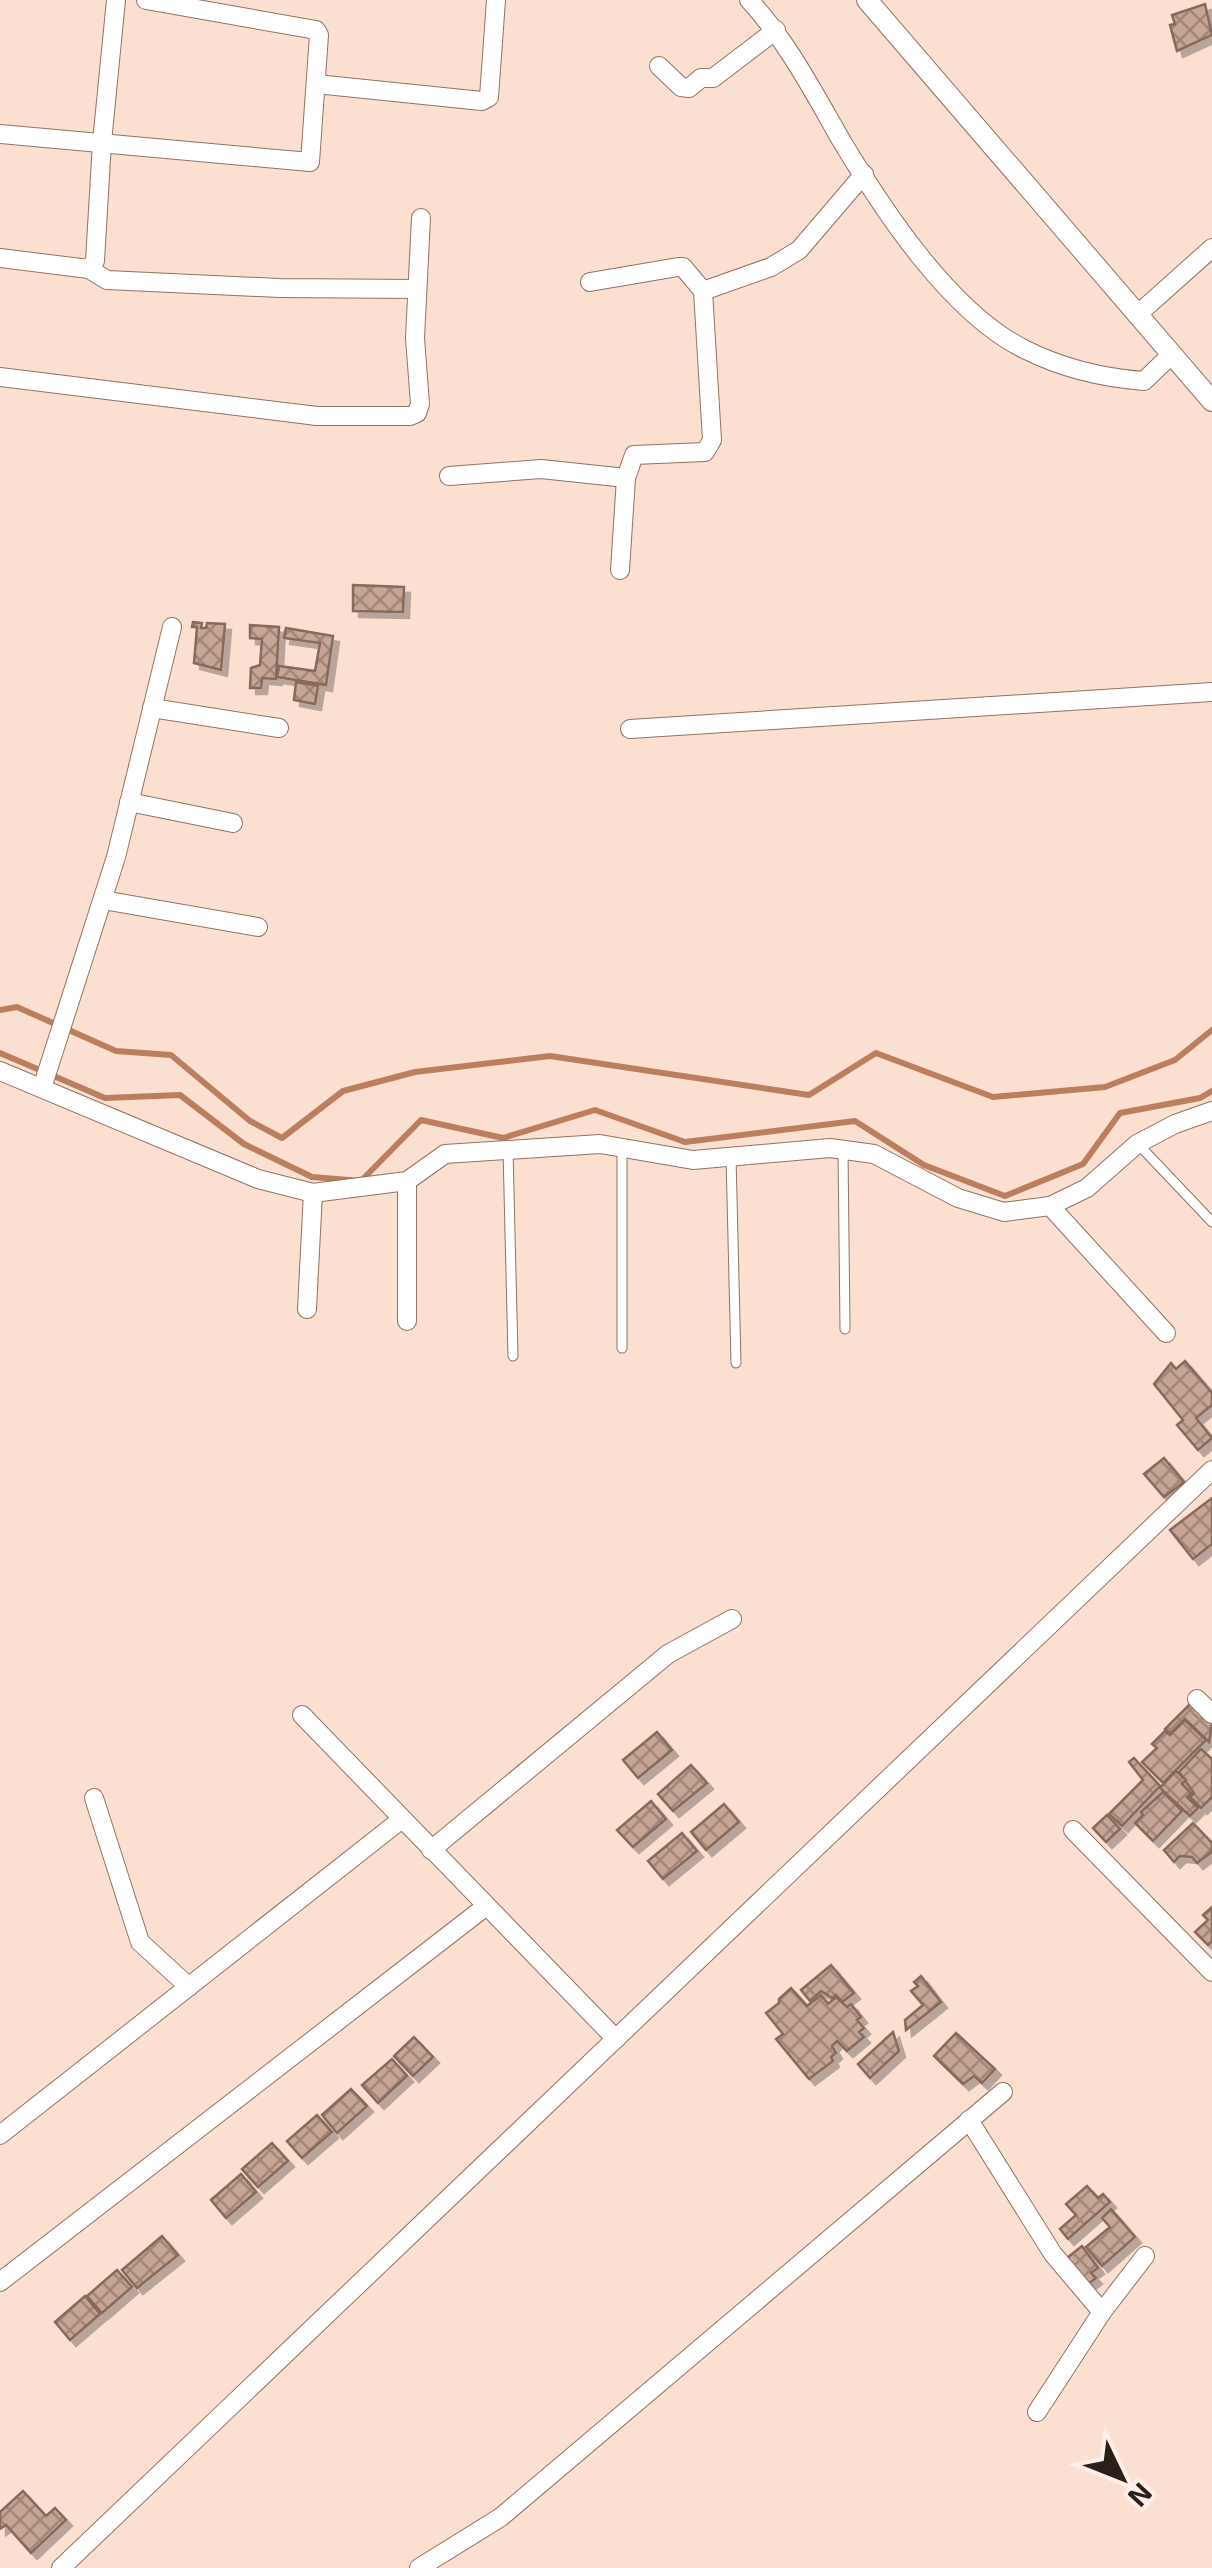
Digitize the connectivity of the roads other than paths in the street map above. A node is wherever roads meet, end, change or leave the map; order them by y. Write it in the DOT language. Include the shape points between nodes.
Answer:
graph roads {
  1 [pos="116,0"];
  2 [pos="146,0"];
  3 [pos="496,0"];
  4 [pos="748,0"];
  5 [pos="867,0"];
  6 [pos="776,30"];
  7 [pos="659,66"];
  8 [pos="316,84"];
  9 [pos="0,134"];
  10 [pos="102,142"];
  11 [pos="864,174"];
  12 [pos="420,218"];
  13 [pos="1212,248"];
  14 [pos="0,258"];
  15 [pos="88,268"];
  16 [pos="590,282"];
  17 [pos="417,289"];
  18 [pos="703,291"];
  19 [pos="1138,314"];
  20 [pos="1172,354"];
  21 [pos="0,377"];
  22 [pos="1212,402"];
  23 [pos="450,476"];
  24 [pos="626,478"];
  25 [pos="620,570"];
  26 [pos="172,627"];
  27 [pos="1212,692"];
  28 [pos="152,708"];
  29 [pos="280,728"];
  30 [pos="630,728"];
  31 [pos="129,802"];
  32 [pos="232,823"];
  33 [pos="103,900"];
  34 [pos="258,927"];
  35 [pos="0,1071"];
  36 [pos="42,1088"];
  37 [pos="1212,1112"];
  38 [pos="1137,1144"];
  39 [pos="622,1148"];
  40 [pos="508,1150"];
  41 [pos="843,1150"];
  42 [pos="730,1156"];
  43 [pos="407,1182"];
  44 [pos="313,1193"];
  45 [pos="1050,1206"];
  46 [pos="1212,1222"];
  47 [pos="307,1308"];
  48 [pos="407,1321"];
  49 [pos="845,1329"];
  50 [pos="1166,1333"];
  51 [pos="622,1348"];
  52 [pos="513,1356"];
  53 [pos="736,1363"];
  54 [pos="1212,1470"];
  55 [pos="732,1619"];
  56 [pos="1197,1699"];
  57 [pos="1212,1714"];
  58 [pos="302,1715"];
  59 [pos="94,1798"];
  60 [pos="402,1819"];
  61 [pos="1073,1830"];
  62 [pos="431,1850"];
  63 [pos="485,1907"];
  64 [pos="1212,1972"];
  65 [pos="189,1986"];
  66 [pos="616,2039"];
  67 [pos="1003,2092"];
  68 [pos="970,2120"];
  69 [pos="0,2135"];
  70 [pos="1146,2256"];
  71 [pos="0,2282"];
  72 [pos="1102,2312"];
  73 [pos="1037,2412"];
  74 [pos="61,2568"];
  75 [pos="418,2568"];
  1 -- 10 [label="street"];
  2 -- 8 [label="street" via="316,30"];
  3 -- 8 [label="street" via="489,98"];
  4 -- 6 [label="street"];
  5 -- 19 [label="street"];
  6 -- 7 [label="street" via="689,88"];
  6 -- 11 [label="street"];
  8 -- 10 [label="street" via="313,157 305,164"];
  9 -- 10 [label="street"];
  10 -- 15 [label="street" via="96,261"];
  11 -- 18 [label="street" via="799,250"];
  11 -- 20 [label="street" via="892,220 965,308 1025,350 1109,378 1144,381"];
  12 -- 17 [label="street"];
  13 -- 19 [label="street"];
  14 -- 15 [label="street"];
  15 -- 17 [label="street" via="107,280"];
  16 -- 18 [label="street" via="682,267"];
  17 -- 21 [label="street" via="420,404 410,416 317,416"];
  18 -- 24 [label="street" via="710,447 636,453"];
  19 -- 20 [label="street"];
  20 -- 22 [label="street"];
  23 -- 24 [label="street" via="541,468"];
  24 -- 25 [label="street"];
  26 -- 28 [label="street"];
  27 -- 30 [label="street"];
  28 -- 29 [label="street"];
  28 -- 31 [label="street"];
  31 -- 32 [label="street"];
  31 -- 33 [label="street"];
  33 -- 34 [label="street"];
  33 -- 36 [label="street"];
  35 -- 36 [label="street"];
  36 -- 44 [label="street" via="258,1179"];
  37 -- 38 [label="street"];
  38 -- 45 [label="street" via="1087,1188"];
  38 -- 46 [label="lane"];
  39 -- 40 [label="street"];
  39 -- 42 [label="street" via="693,1160"];
  39 -- 51 [label="lane"];
  40 -- 43 [label="street" via="446,1154"];
  40 -- 52 [label="lane"];
  41 -- 42 [label="street"];
  41 -- 45 [label="street" via="874,1154 958,1198 1004,1212"];
  41 -- 49 [label="lane"];
  42 -- 53 [label="lane"];
  43 -- 44 [label="street"];
  43 -- 48 [label="street"];
  44 -- 47 [label="street"];
  45 -- 50 [label="street"];
  54 -- 66 [label="street"];
  55 -- 62 [label="street" via="668,1654"];
  56 -- 57 [label="street"];
  58 -- 60 [label="street"];
  59 -- 65 [label="street" via="140,1942"];
  60 -- 62 [label="street"];
  60 -- 65 [label="street"];
  61 -- 64 [label="street"];
  62 -- 63 [label="street"];
  63 -- 66 [label="street"];
  63 -- 71 [label="street"];
  65 -- 69 [label="street"];
  66 -- 74 [label="street"];
  67 -- 68 [label="street"];
  68 -- 72 [label="street" via="1053,2254"];
  68 -- 75 [label="street" via="501,2517"];
  70 -- 72 [label="street"];
  72 -- 73 [label="street"];
}
